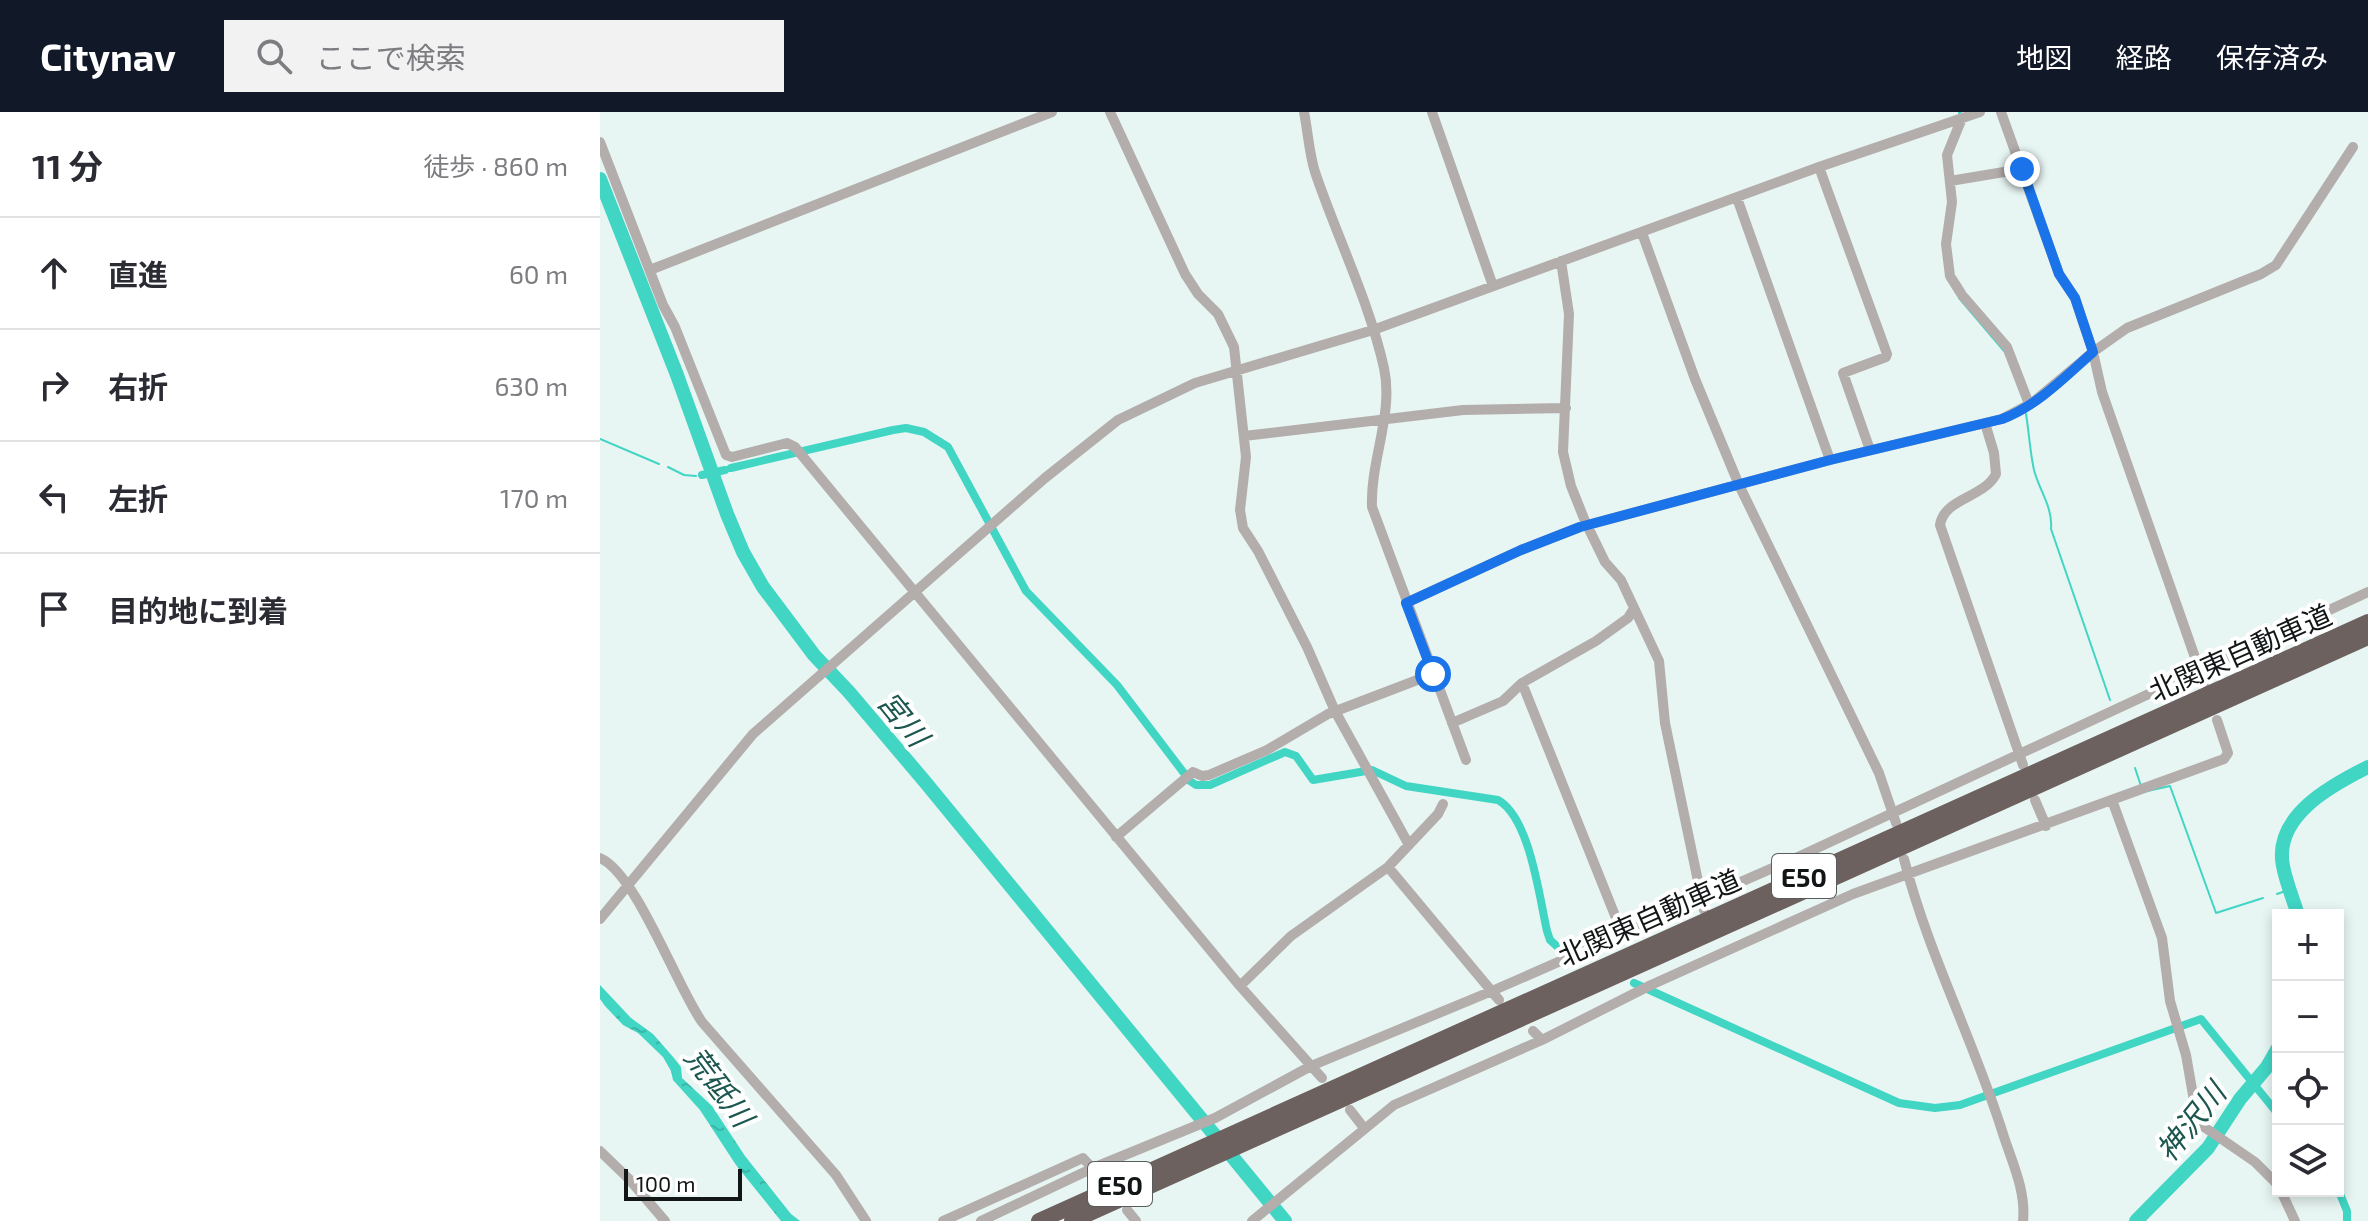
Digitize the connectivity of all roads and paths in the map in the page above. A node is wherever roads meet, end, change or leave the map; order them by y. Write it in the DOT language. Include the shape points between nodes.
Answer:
graph roads {
  1 [pos="1052,112"];
  2 [pos="1110,112"];
  3 [pos="1432,112"];
  4 [pos="1980,112"];
  5 [pos="2001,112"];
  6 [pos="1305,113"];
  7 [pos="1962,118"];
  8 [pos="600,142"];
  9 [pos="2353,147"];
  10 [pos="1819,167"];
  11 [pos="2022,169"];
  12 [pos="1950,181"];
  13 [pos="1737,198"];
  14 [pos="1642,233"];
  15 [pos="1561,261"];
  16 [pos="650,270"];
  17 [pos="1493,286"];
  18 [pos="1373,330"];
  19 [pos="2093,352"];
  20 [pos="1235,370"];
  21 [pos="2029,404"];
  22 [pos="1566,408"];
  23 [pos="1383,421"];
  24 [pos="1985,423"];
  25 [pos="1244,436"];
  26 [pos="1870,450"];
  27 [pos="1830,460"];
  28 [pos="1739,485"];
  29 [pos="1588,526"];
  30 [pos="2368,592"];
  31 [pos="915,593"];
  32 [pos="1406,603"];
  33 [pos="1633,610"];
  34 [pos="2368,622"];
  35 [pos="2368,637"];
  36 [pos="2200,670"];
  37 [pos="1433,674"];
  38 [pos="1522,683"];
  39 [pos="2204,683"];
  40 [pos="1335,711"];
  41 [pos="2217,720"];
  42 [pos="1452,723"];
  43 [pos="1466,760"];
  44 [pos="2021,760"];
  45 [pos="2035,800"];
  46 [pos="2112,800"];
  47 [pos="1443,804"];
  48 [pos="1893,818"];
  49 [pos="2046,826"];
  50 [pos="1116,837"];
  51 [pos="1409,845"];
  52 [pos="600,858"];
  53 [pos="1904,859"];
  54 [pos="1388,867"];
  55 [pos="1908,874"];
  56 [pos="628,885"];
  57 [pos="1703,904"];
  58 [pos="600,919"];
  59 [pos="1622,933"];
  60 [pos="1240,986"];
  61 [pos="1495,996"];
  62 [pos="1533,1031"];
  63 [pos="1542,1040"];
  64 [pos="1311,1066"];
  65 [pos="1322,1078"];
  66 [pos="1350,1110"];
  67 [pos="1364,1128"];
  68 [pos="1242,1137"];
  69 [pos="600,1151"];
  70 [pos="1205,1153"];
  71 [pos="1093,1168"];
  72 [pos="2272,1179"];
  73 [pos="1103,1180"];
  74 [pos="2284,1197"];
  75 [pos="665,1221"];
  76 [pos="866,1221"];
  77 [pos="943,1221"];
  78 [pos="981,1221"];
  79 [pos="1039,1221"];
  80 [pos="1072,1221"];
  81 [pos="1252,1221"];
  82 [pos="2023,1221"];
  83 [pos="2295,1221"];
  1 -- 16 [label="street"];
  2 -- 20 [label="street" via="1185,274 1227,327"];
  3 -- 17 [label="street"];
  4 -- 7 [label="street"];
  5 -- 11 [label="street"];
  6 -- 18 [label="street" via="1315,170"];
  7 -- 10 [label="street"];
  7 -- 12 [label="street" via="1947,155"];
  8 -- 16 [label="street"];
  9 -- 19 [label="street" via="2276,265 2138,323"];
  10 -- 13 [label="street"];
  10 -- 26 [label="street" via="1887,354 1843,373"];
  11 -- 12 [label="street"];
  11 -- 19 [label="street"];
  12 -- 21 [label="street" via="1950,276 2007,347"];
  13 -- 14 [label="street"];
  13 -- 27 [label="street"];
  14 -- 15 [label="street"];
  14 -- 28 [label="street"];
  15 -- 17 [label="street"];
  15 -- 22 [label="street" via="1569,314"];
  16 -- 31 [label="street" via="726,455 787,443 795,447"];
  17 -- 18 [label="street"];
  18 -- 20 [label="street"];
  18 -- 23 [label="street" via="1386,385"];
  19 -- 21 [label="street"];
  19 -- 36 [label="street" via="2102,392"];
  20 -- 25 [label="street"];
  20 -- 31 [label="street" via="1118,420"];
  21 -- 24 [label="street"];
  22 -- 23 [label="street" via="1463,410"];
  22 -- 29 [label="street" via="1564,461"];
  23 -- 25 [label="street"];
  23 -- 32 [label="street" via="1372,507"];
  24 -- 26 [label="street"];
  24 -- 44 [label="street" via="1996,474 1986,488 1948,509 1940,525"];
  25 -- 40 [label="street" via="1243,528"];
  26 -- 27 [label="street"];
  27 -- 28 [label="street"];
  28 -- 29 [label="street"];
  28 -- 48 [label="street" via="1879,773"];
  29 -- 32 [label="street" via="1543,540"];
  29 -- 33 [label="street"];
  30 -- 36 [label="street"];
  31 -- 50 [label="street"];
  31 -- 56 [label="street" via="743,744"];
  32 -- 37 [label="street"];
  33 -- 38 [label="street" via="1596,641"];
  33 -- 57 [label="street" via="1659,661 1665,723"];
  34 -- 68 [label="highway, 北関東自動車道 / E50"];
  35 -- 68 [label="highway, 北関東自動車道 / E50"];
  36 -- 39 [label="street"];
  36 -- 44 [label="street"];
  37 -- 40 [label="street"];
  37 -- 42 [label="street"];
  38 -- 42 [label="street" via="1503,701"];
  38 -- 59 [label="street"];
  40 -- 50 [label="street" via="1209,775 1193,772"];
  40 -- 51 [label="street"];
  41 -- 46 [label="street" via="2227,758"];
  42 -- 43 [label="street"];
  44 -- 48 [label="street"];
  45 -- 49 [label="street"];
  46 -- 49 [label="street"];
  46 -- 72 [label="street" via="2162,938 2170,1001 2197,1118"];
  47 -- 51 [label="street"];
  48 -- 57 [label="street"];
  49 -- 55 [label="street"];
  50 -- 60 [label="street"];
  51 -- 54 [label="street"];
  52 -- 56 [label="street"];
  53 -- 55 [label="street"];
  54 -- 60 [label="street" via="1291,936"];
  54 -- 61 [label="street"];
  55 -- 63 [label="street" via="1714,950"];
  55 -- 82 [label="street" via="1991,1094 2022,1196"];
  56 -- 58 [label="street"];
  56 -- 76 [label="street" via="694,1011 836,1175"];
  57 -- 59 [label="street"];
  59 -- 61 [label="street"];
  60 -- 64 [label="street"];
  61 -- 64 [label="street"];
  62 -- 63 [label="street"];
  63 -- 67 [label="street" via="1394,1105"];
  64 -- 65 [label="street"];
  64 -- 71 [label="street" via="1215,1118"];
  66 -- 67 [label="street"];
  67 -- 81 [label="street"];
  68 -- 70 [label="highway, 北関東自動車道 / E50"];
  69 -- 75 [label="street"];
  70 -- 79 [label="highway, 北関東自動車道 / E50"];
  70 -- 80 [label="highway, 北関東自動車道 / E50"];
  71 -- 73 [label="street"];
  71 -- 77 [label="street" via="1083,1158"];
  71 -- 78 [label="street"];
  74 -- 83 [label="street"];
}
